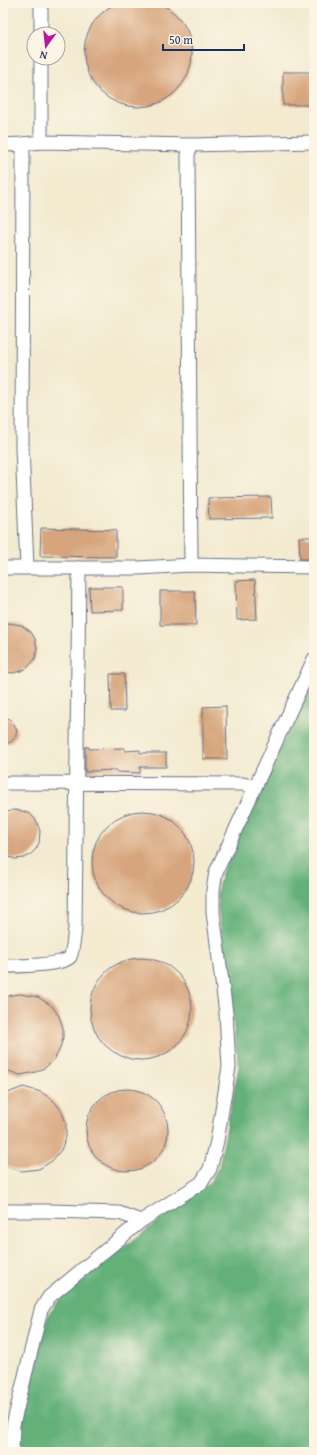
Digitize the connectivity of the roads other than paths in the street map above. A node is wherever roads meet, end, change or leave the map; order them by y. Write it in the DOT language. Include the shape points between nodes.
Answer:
graph roads {
  1 [pos="41,3"];
  2 [pos="41,26"];
  3 [pos="41,66"];
  4 [pos="41,142"];
  5 [pos="314,142"];
  6 [pos="23,144"];
  7 [pos="3,145"];
  8 [pos="191,145"];
  9 [pos="191,565"];
  10 [pos="27,567"];
  11 [pos="314,567"];
  12 [pos="3,568"];
  13 [pos="79,568"];
  14 [pos="314,659"];
  15 [pos="3,783"];
  16 [pos="76,783"];
  17 [pos="256,787"];
  18 [pos="3,966"];
  19 [pos="3,1211"];
  20 [pos="141,1221"];
  21 [pos="12,1452"];
  1 -- 2 [label="lane"];
  3 -- 4 [label="lane"];
  4 -- 6 [label="lane"];
  4 -- 8 [label="lane"];
  5 -- 8 [label="lane"];
  6 -- 7 [label="lane"];
  6 -- 10 [label="lane" via="22,447"];
  8 -- 9 [label="lane" via="188,163"];
  9 -- 11 [label="lane"];
  9 -- 13 [label="lane"];
  10 -- 12 [label="lane"];
  10 -- 13 [label="lane"];
  13 -- 16 [label="lane"];
  14 -- 17 [label="lane"];
  15 -- 16 [label="lane"];
  16 -- 17 [label="lane" via="243,784"];
  16 -- 18 [label="lane" via="75,929 70,956 65,962"];
  17 -- 20 [label="lane" via="216,872 212,890 226,1013 229,1067 210,1169 201,1183"];
  19 -- 20 [label="lane" via="119,1213"];
  20 -- 21 [label="lane" via="49,1297 41,1310 13,1425"];
}
